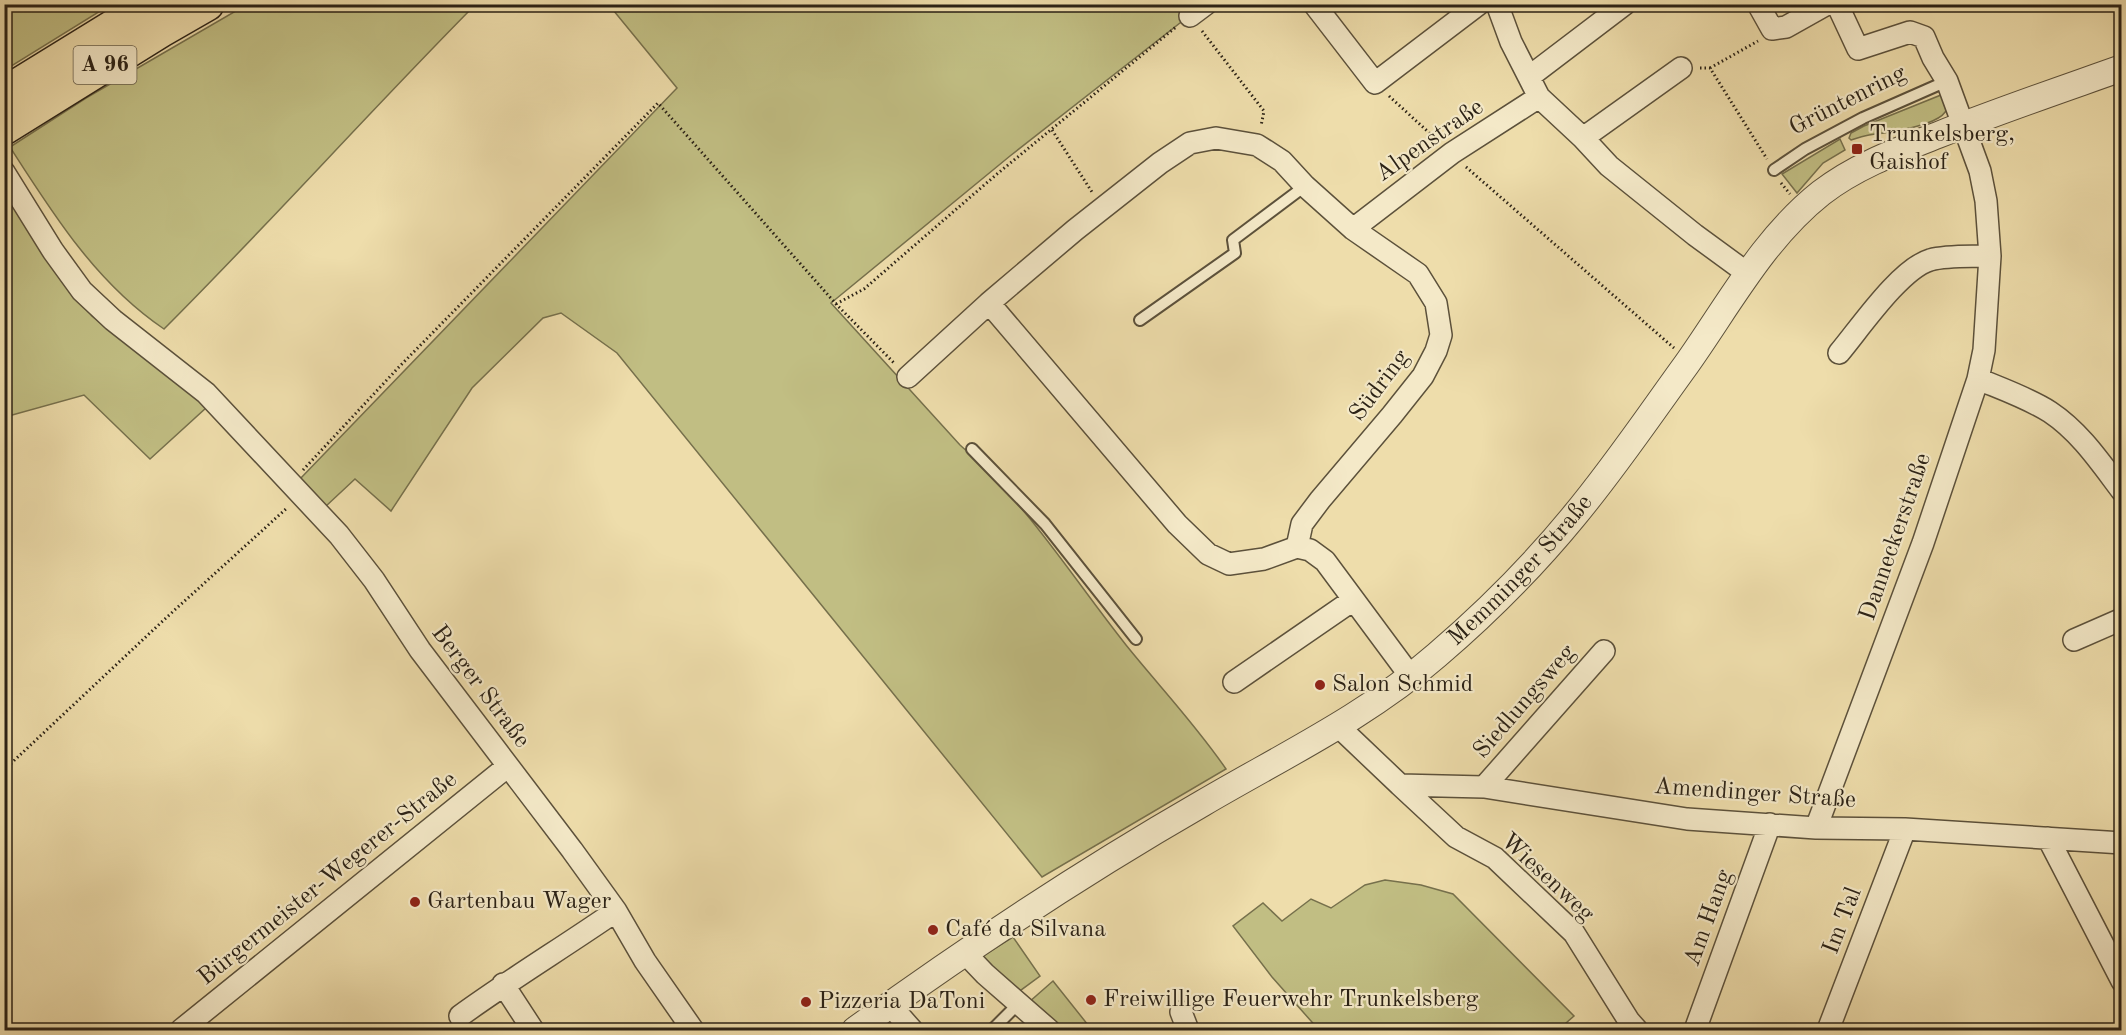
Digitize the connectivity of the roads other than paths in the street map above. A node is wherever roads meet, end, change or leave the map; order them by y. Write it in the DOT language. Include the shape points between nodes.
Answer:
graph roads {
  1 [pos="150,4"];
  2 [pos="207,4"];
  3 [pos="1314,4"];
  4 [pos="1479,4"];
  5 [pos="1497,4"];
  6 [pos="1625,4"];
  7 [pos="1758,4"];
  8 [pos="1827,4"];
  9 [pos="1837,4"];
  10 [pos="1681,68"];
  11 [pos="2121,68"];
  12 [pos="1529,77"];
  13 [pos="1947,81"];
  14 [pos="4,94"];
  15 [pos="1539,97"];
  16 [pos="1964,125"];
  17 [pos="4,128"];
  18 [pos="1582,138"];
  19 [pos="1774,170"];
  20 [pos="4,172"];
  21 [pos="1305,186"];
  22 [pos="1353,229"];
  23 [pos="1990,256"];
  24 [pos="1747,273"];
  25 [pos="989,303"];
  26 [pos="1140,320"];
  27 [pos="1839,353"];
  28 [pos="908,377"];
  29 [pos="1978,379"];
  30 [pos="972,449"];
  31 [pos="2121,491"];
  32 [pos="1297,547"];
  33 [pos="1353,600"];
  34 [pos="2121,619"];
  35 [pos="1136,639"];
  36 [pos="2074,640"];
  37 [pos="1604,651"];
  38 [pos="1411,676"];
  39 [pos="1234,682"];
  40 [pos="1338,726"];
  41 [pos="508,766"];
  42 [pos="1400,785"];
  43 [pos="1484,787"];
  44 [pos="1770,824"];
  45 [pos="1816,828"];
  46 [pos="1905,829"];
  47 [pos="2048,838"];
  48 [pos="2121,843"];
  49 [pos="615,911"];
  50 [pos="965,953"];
  51 [pos="2121,981"];
  52 [pos="503,984"];
  53 [pos="1018,1004"];
  54 [pos="890,1005"];
  55 [pos="460,1016"];
  56 [pos="181,1030"];
  57 [pos="532,1030"];
  58 [pos="693,1030"];
  59 [pos="855,1030"];
  60 [pos="912,1030"];
  61 [pos="992,1030"];
  62 [pos="1049,1030"];
  63 [pos="1637,1030"];
  64 [pos="1695,1030"];
  65 [pos="1828,1030"];
  1 -- 14 [label="highway, A 96"];
  2 -- 17 [label="highway, A 96"];
  3 -- 4 [label="street" via="1375,83"];
  5 -- 12 [label="street"];
  6 -- 12 [label="street"];
  7 -- 8 [label="street" via="1772,29 1786,27"];
  9 -- 13 [label="street, Grüntenring" via="1858,48 1910,32 1924,37"];
  10 -- 18 [label="street"];
  11 -- 16 [label="street, Memminger Straße"];
  12 -- 15 [label="street"];
  13 -- 16 [label="street, Grüntenring"];
  13 -- 19 [label="lane, Grüntenring" via="1863,117"];
  15 -- 18 [label="street"];
  15 -- 22 [label="street, Alpenstraße" via="1452,153"];
  16 -- 23 [label="street, Danneckerstraße" via="1986,201"];
  16 -- 24 [label="street, Memminger Straße" via="1851,172 1805,207"];
  18 -- 24 [label="street" via="1609,166"];
  20 -- 41 [label="street, Berger Straße" via="82,291 206,393 353,553"];
  21 -- 22 [label="street, Südring"];
  21 -- 25 [label="street, Südring" via="1281,161 1257,145 1216,138 1190,143 1104,207"];
  21 -- 26 [label="lane" via="1233,240 1235,253"];
  22 -- 32 [label="street, Südring" via="1418,274 1436,303 1441,335 1423,376 1302,524"];
  23 -- 27 [label="street" via="1929,260 1916,267 1899,280"];
  23 -- 29 [label="street, Danneckerstraße" via="1987,322"];
  24 -- 38 [label="street, Memminger Straße" via="1689,361 1575,516 1483,612"];
  25 -- 28 [label="street, Südring"];
  25 -- 32 [label="street" via="1177,524 1208,554 1229,564 1264,559"];
  29 -- 31 [label="street" via="2035,403 2060,420 2093,452"];
  29 -- 45 [label="street, Danneckerstraße" via="1923,543"];
  30 -- 35 [label="lane" via="1046,524"];
  32 -- 33 [label="street" via="1310,550 1324,561"];
  33 -- 38 [label="street"];
  33 -- 39 [label="street"];
  34 -- 36 [label="street"];
  37 -- 43 [label="street, Siedlungsweg"];
  38 -- 40 [label="street, Memminger Straße"];
  40 -- 42 [label="street"];
  40 -- 50 [label="street, Memminger Straße" via="1201,804"];
  41 -- 49 [label="street, Berger Straße"];
  41 -- 56 [label="street, Bürgermeister-Wegerer-Straße"];
  42 -- 43 [label="street, Amendinger Straße"];
  42 -- 63 [label="street, Wiesenweg" via="1456,837 1495,858 1574,933"];
  43 -- 44 [label="street, Amendinger Straße" via="1687,819"];
  44 -- 45 [label="street, Amendinger Straße"];
  44 -- 64 [label="street, Am Hang"];
  45 -- 46 [label="street, Amendinger Straße"];
  46 -- 47 [label="street, Amendinger Straße"];
  46 -- 65 [label="street, Im Tal"];
  47 -- 48 [label="street, Amendinger Straße"];
  47 -- 51 [label="street"];
  49 -- 52 [label="street"];
  49 -- 58 [label="street, Berger Straße"];
  50 -- 53 [label="street"];
  50 -- 54 [label="street, Memminger Straße"];
  52 -- 55 [label="street"];
  52 -- 57 [label="street"];
  53 -- 61 [label="lane"];
  53 -- 62 [label="street"];
  54 -- 59 [label="street, Memminger Straße"];
  54 -- 60 [label="street"];
}
